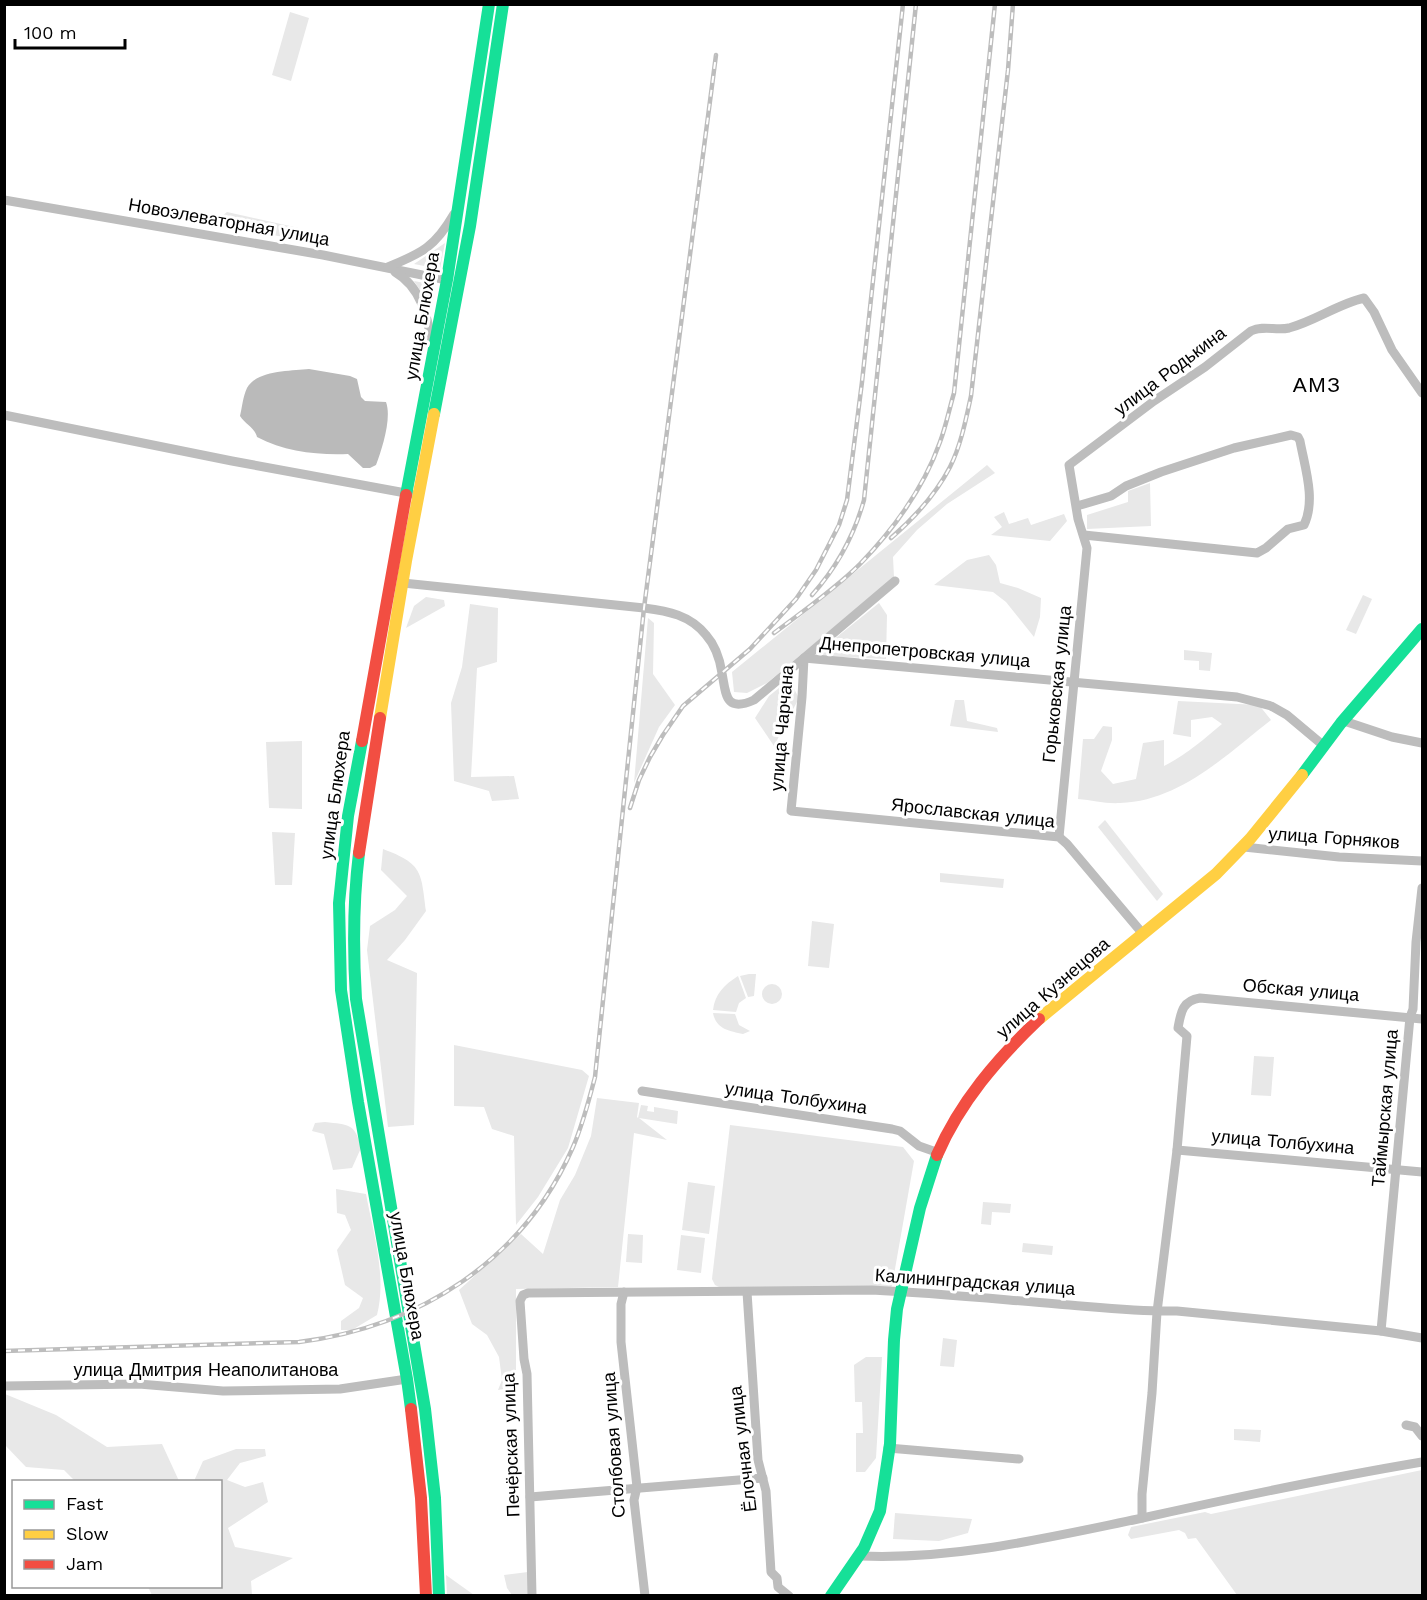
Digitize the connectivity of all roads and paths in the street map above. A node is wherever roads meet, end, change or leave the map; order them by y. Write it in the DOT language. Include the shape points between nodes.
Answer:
graph roads {
  1 [pos="489,4"];
  2 [pos="503,4"];
  3 [pos="4,200"];
  4 [pos="460,204"];
  5 [pos="388,267"];
  6 [pos="447,280"];
  7 [pos="433,356"];
  8 [pos="1422,393"];
  9 [pos="4,415"];
  10 [pos="406,493"];
  11 [pos="420,495"];
  12 [pos="1077,506"];
  13 [pos="1084,535"];
  14 [pos="895,581"];
  15 [pos="397,582"];
  16 [pos="1422,631"];
  17 [pos="804,658"];
  18 [pos="1073,682"];
  19 [pos="1344,720"];
  20 [pos="1422,743"];
  21 [pos="1324,746"];
  22 [pos="791,811"];
  23 [pos="1059,837"];
  24 [pos="1244,847"];
  25 [pos="1422,864"];
  26 [pos="1422,888"];
  27 [pos="1143,934"];
  28 [pos="1410,1017"];
  29 [pos="1422,1018"];
  30 [pos="642,1091"];
  31 [pos="1177,1150"];
  32 [pos="939,1153"];
  33 [pos="1396,1169"];
  34 [pos="1422,1172"];
  35 [pos="901,1291"];
  36 [pos="624,1292"];
  37 [pos="747,1292"];
  38 [pos="523,1295"];
  39 [pos="1157,1312"];
  40 [pos="1381,1331"];
  41 [pos="1422,1338"];
  42 [pos="407,1379"];
  43 [pos="4,1386"];
  44 [pos="1406,1425"];
  45 [pos="1422,1436"];
  46 [pos="888,1448"];
  47 [pos="1019,1459"];
  48 [pos="1422,1462"];
  49 [pos="763,1478"];
  50 [pos="637,1487"];
  51 [pos="530,1497"];
  52 [pos="1142,1518"];
  53 [pos="860,1556"];
  54 [pos="426,1596"];
  55 [pos="440,1596"];
  56 [pos="532,1596"];
  57 [pos="645,1596"];
  58 [pos="789,1596"];
  59 [pos="831,1596"];
  1 -- 4 [label="main road, улица Блюхера"];
  2 -- 11 [label="main road, улица Блюхера" via="470,226"];
  3 -- 5 [label="street, Новоэлеваторная улица"];
  4 -- 5 [label="street" via="435,243"];
  4 -- 6 [label="main road, улица Блюхера"];
  5 -- 6 [label="street, Новоэлеваторная улица"];
  5 -- 7 [label="street" via="403,276 428,317"];
  6 -- 7 [label="main road, улица Блюхера"];
  7 -- 10 [label="main road, улица Блюхера"];
  8 -- 12 [label="street, улица Родькина" via="1392,350 1364,298 1287,328 1257,328 1069,465"];
  9 -- 10 [label="street"];
  10 -- 11 [label="street"];
  10 -- 15 [label="main road, улица Блюхера"];
  11 -- 15 [label="main road, улица Блюхера"];
  12 -- 13 [label="street, улица Родькина"];
  12 -- 13 [label="street" via="1234,448 1283,436 1294,435 1300,441 1309,514 1304,525 1288,529 1257,553"];
  13 -- 18 [label="street, Горьковская улица" via="1087,548"];
  14 -- 17 [label="street, улица Чарчана"];
  15 -- 17 [label="street, Днепропетровская улица" via="679,614 712,642 725,693 734,704 744,705 753,700"];
  15 -- 42 [label="main road, улица Блюхера" via="348,816 339,903 339,957 358,1102"];
  15 -- 55 [label="main road, улица Блюхера" via="365,806 353,945 356,999 370,1091 425,1409"];
  16 -- 19 [label="main road, улица Кузнецова"];
  17 -- 18 [label="street, Днепропетровская улица"];
  17 -- 22 [label="street, улица Чарчана"];
  18 -- 21 [label="street, Днепропетровская улица" via="1237,697 1271,706 1287,715"];
  18 -- 23 [label="street, Горьковская улица"];
  19 -- 20 [label="street"];
  19 -- 21 [label="main road, улица Кузнецова"];
  21 -- 24 [label="main road, улица Кузнецова"];
  22 -- 23 [label="street, Ярославская улица"];
  23 -- 27 [label="street, Ярославская улица"];
  24 -- 25 [label="street, улица Горняков"];
  24 -- 27 [label="main road, улица Кузнецова" via="1214,877"];
  26 -- 28 [label="street, Таймырская улица"];
  27 -- 32 [label="main road, улица Кузнецова" via="1013,1044 958,1117"];
  28 -- 29 [label="street, Обская улица"];
  28 -- 31 [label="street, Обская улица" via="1191,999 1181,1011 1178,1028 1187,1036"];
  28 -- 33 [label="street, Таймырская улица"];
  30 -- 32 [label="street, улица Толбухина" via="892,1129"];
  31 -- 33 [label="street, улица Толбухина"];
  31 -- 39 [label="street"];
  32 -- 35 [label="main road, улица Кузнецова" via="924,1194"];
  33 -- 34 [label="street, улица Толбухина"];
  33 -- 40 [label="street, Таймырская улица"];
  35 -- 37 [label="street, Калининградская улица"];
  35 -- 39 [label="street, Калининградская улица"];
  35 -- 46 [label="main road, улица Кузнецова"];
  36 -- 37 [label="street, Калининградская улица"];
  36 -- 38 [label="street, Калининградская улица"];
  36 -- 50 [label="street, Столбовая улица" via="621,1342"];
  37 -- 49 [label="street, Ёлочная улица" via="758,1460"];
  38 -- 51 [label="street, Печёрская улица" via="520,1301 527,1374"];
  39 -- 40 [label="street, Калининградская улица"];
  39 -- 52 [label="street"];
  40 -- 41 [label="street, Калининградская улица"];
  42 -- 43 [label="street, улица Дмитрия Неаполитанова" via="329,1389 223,1390 139,1384"];
  42 -- 54 [label="main road, улица Блюхера" via="422,1498"];
  44 -- 45 [label="street" via="1415,1427"];
  46 -- 47 [label="street"];
  46 -- 53 [label="main road, улица Кузнецова" via="878,1514"];
  48 -- 52 [label="street"];
  49 -- 50 [label="street"];
  49 -- 58 [label="street, Ёлочная улица" via="771,1572 778,1587"];
  50 -- 51 [label="street"];
  50 -- 57 [label="street, Столбовая улица" via="634,1500"];
  51 -- 56 [label="street, Печёрская улица"];
  52 -- 53 [label="street" via="987,1549"];
  53 -- 59 [label="main road, улица Кузнецова"];
}
